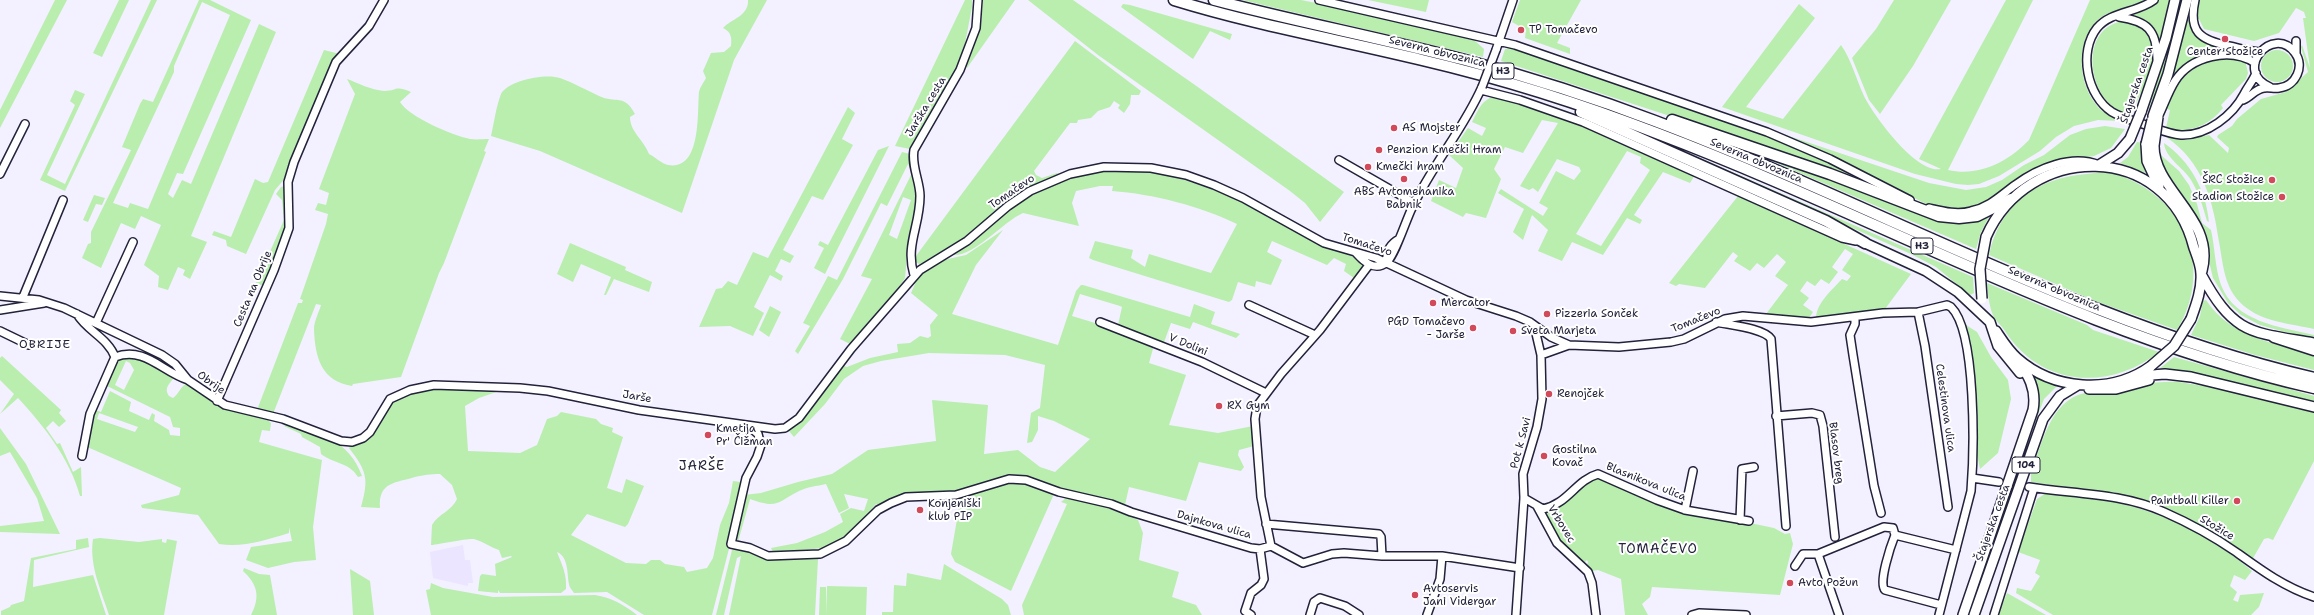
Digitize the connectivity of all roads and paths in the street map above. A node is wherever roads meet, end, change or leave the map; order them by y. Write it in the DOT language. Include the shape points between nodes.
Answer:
graph roads {
  1 [pos="384,0"];
  2 [pos="978,0"];
  3 [pos="1174,0"];
  4 [pos="1214,0"];
  5 [pos="1320,0"];
  6 [pos="1513,0"];
  7 [pos="2154,0"];
  8 [pos="2175,0"];
  9 [pos="2187,0"];
  10 [pos="2195,0"];
  11 [pos="2117,16"];
  12 [pos="1499,40"];
  13 [pos="2296,41"];
  14 [pos="2260,52"];
  15 [pos="2296,54"];
  16 [pos="2255,63"];
  17 [pos="2156,68"];
  18 [pos="2256,73"];
  19 [pos="2270,87"];
  20 [pos="1482,89"];
  21 [pos="1535,90"];
  22 [pos="2243,100"];
  23 [pos="1637,114"];
  24 [pos="2156,116"];
  25 [pos="25,124"];
  26 [pos="2150,145"];
  27 [pos="1339,160"];
  28 [pos="2099,165"];
  29 [pos="0,174"];
  30 [pos="2162,191"];
  31 [pos="2011,199"];
  32 [pos="63,200"];
  33 [pos="1414,203"];
  34 [pos="133,242"];
  35 [pos="1865,243"];
  36 [pos="1356,253"];
  37 [pos="1387,262"];
  38 [pos="1369,265"];
  39 [pos="2201,274"];
  40 [pos="914,275"];
  41 [pos="903,288"];
  42 [pos="0,296"];
  43 [pos="23,298"];
  44 [pos="46,302"];
  45 [pos="1249,306"];
  46 [pos="0,310"];
  47 [pos="1918,312"];
  48 [pos="77,314"];
  49 [pos="1855,317"];
  50 [pos="1100,322"];
  51 [pos="1716,322"];
  52 [pos="1990,322"];
  53 [pos="96,323"];
  54 [pos="1534,325"];
  55 [pos="0,331"];
  56 [pos="1315,335"];
  57 [pos="2274,337"];
  58 [pos="2314,343"];
  59 [pos="29,345"];
  60 [pos="1569,345"];
  61 [pos="2314,350"];
  62 [pos="1541,355"];
  63 [pos="115,357"];
  64 [pos="2017,358"];
  65 [pos="2131,377"];
  66 [pos="2314,378"];
  67 [pos="188,380"];
  68 [pos="2202,380"];
  69 [pos="2078,385"];
  70 [pos="2314,388"];
  71 [pos="1266,393"];
  72 [pos="217,401"];
  73 [pos="2314,407"];
  74 [pos="1776,416"];
  75 [pos="750,427"];
  76 [pos="2026,427"];
  77 [pos="327,435"];
  78 [pos="82,456"];
  79 [pos="1754,467"];
  80 [pos="1693,471"];
  81 [pos="1972,478"];
  82 [pos="1998,482"];
  83 [pos="1524,498"];
  84 [pos="1537,506"];
  85 [pos="1948,507"];
  86 [pos="1685,510"];
  87 [pos="1881,513"];
  88 [pos="1740,520"];
  89 [pos="1749,521"];
  90 [pos="1266,524"];
  91 [pos="1786,526"];
  92 [pos="1894,535"];
  93 [pos="1835,537"];
  94 [pos="1271,546"];
  95 [pos="1260,549"];
  96 [pos="1956,550"];
  97 [pos="1818,554"];
  98 [pos="1382,556"];
  99 [pos="1442,556"];
  100 [pos="1796,566"];
  101 [pos="1520,568"];
  102 [pos="2314,597"];
  103 [pos="1941,605"];
  104 [pos="1251,615"];
  105 [pos="1310,615"];
  106 [pos="1359,615"];
  107 [pos="1427,615"];
  108 [pos="1516,615"];
  109 [pos="1596,615"];
  110 [pos="1692,615"];
  111 [pos="1746,615"];
  112 [pos="1839,615"];
  113 [pos="1939,615"];
  114 [pos="1963,615"];
  115 [pos="1974,615"];
  116 [pos="1994,615"];
  1 -- 72 [label="street, Cesta na Obrije" via="369,26 336,62 294,162 288,182 289,228 274,270"];
  2 -- 40 [label="street, Jarška cesta" via="977,24 960,70 914,150 913,162 920,197 910,251"];
  3 -- 21 [label="highway, Severna obvoznica / H3"];
  4 -- 23 [label="highway, Severna obvoznica / H3" via="1463,60 1565,89"];
  5 -- 12 [label="street"];
  6 -- 12 [label="street"];
  7 -- 11 [label="street" via="2136,10"];
  8 -- 17 [label="main road, Štajerska cesta"];
  9 -- 24 [label="main road"];
  10 -- 14 [label="street" via="2193,22 2203,37 2212,42"];
  11 -- 17 [label="street" via="2140,22 2152,32 2156,44"];
  11 -- 22 [label="street" via="2104,22 2097,29 2091,39 2088,57 2091,85 2100,100 2112,112 2166,132 2187,135 2215,125"];
  12 -- 20 [label="street, bridge"];
  12 -- 28 [label="street" via="1767,132 1830,159 1910,200 1943,211 1963,213 1984,207 2021,181 2048,168 2077,161"];
  13 -- 15 [label="street"];
  14 -- 15 [label="street" via="2273,44 2280,44 2292,49"];
  14 -- 16 [label="street"];
  15 -- 19 [label="street" via="2299,66 2294,80 2286,86"];
  16 -- 18 [label="street"];
  16 -- 24 [label="street" via="2225,54 2191,66 2176,80"];
  17 -- 28 [label="main road, Štajerska cesta, bridge" via="2130,139 2118,153"];
  18 -- 19 [label="street" via="2261,82"];
  18 -- 22 [label="street"];
  19 -- 22 [label="street" via="2258,90"];
  20 -- 33 [label="street" via="1463,125"];
  20 -- 35 [label="street" via="1583,122 1842,238"];
  21 -- 35 [label="highway" via="1554,103 1604,121 1826,221"];
  21 -- 70 [label="highway, Severna obvoznica / H3" via="1663,135 2120,330 2221,364"];
  23 -- 31 [label="highway" via="1656,115 1830,174 1939,216 1977,216"];
  23 -- 66 [label="highway, Severna obvoznica / H3" via="2107,314 2202,347"];
  24 -- 26 [label="main road, bridge"];
  25 -- 29 [label="street"];
  26 -- 30 [label="main road" via="2149,168"];
  26 -- 39 [label="main road" via="2157,168 2188,209 2199,234 2204,261"];
  27 -- 33 [label="street"];
  28 -- 30 [label="main road" via="2128,172"];
  28 -- 31 [label="main road, Štajerska cesta" via="2041,178"];
  30 -- 39 [label="main road" via="2175,205 2188,228"];
  31 -- 52 [label="main road, Štajerska cesta, bridge" via="1996,218 1986,237 1980,269 1982,299"];
  32 -- 43 [label="street"];
  33 -- 37 [label="street" via="1399,238 1388,250"];
  34 -- 53 [label="street"];
  35 -- 52 [label="main road" via="1942,281"];
  36 -- 37 [label="street, Tomačevo"];
  36 -- 38 [label="street"];
  36 -- 40 [label="street, Tomačevo" via="1314,238 1243,198 1186,175 1151,168 1104,166 1070,174 1030,191 967,241"];
  37 -- 38 [label="street"];
  37 -- 54 [label="street, Tomačevo" via="1466,300 1516,316"];
  38 -- 56 [label="street"];
  39 -- 57 [label="main road" via="2217,303 2229,317 2250,330"];
  39 -- 65 [label="main road, bridge" via="2198,297 2191,318 2174,346 2151,366"];
  40 -- 41 [label="street, Tomačevo"];
  41 -- 75 [label="street, Jarše" via="824,383 799,418 785,428"];
  42 -- 43 [label="street, Obrije"];
  43 -- 44 [label="street, Obrije"];
  44 -- 46 [label="street"];
  44 -- 48 [label="street, Obrije"];
  45 -- 56 [label="street"];
  47 -- 49 [label="street, Tomačevo"];
  47 -- 81 [label="street, Tomačevo" via="1949,305 1959,318 1971,374"];
  47 -- 85 [label="street, Celestinova ulica"];
  48 -- 53 [label="street, Obrije"];
  48 -- 63 [label="street" via="82,322 106,342"];
  49 -- 51 [label="street, Tomačevo" via="1810,322 1743,316"];
  49 -- 87 [label="street" via="1850,335 1874,486"];
  50 -- 71 [label="street, V Dolini" via="1202,362"];
  51 -- 60 [label="street, Tomačevo" via="1671,342 1619,348"];
  51 -- 74 [label="street" via="1769,336 1772,344"];
  52 -- 64 [label="main road, Štajerska cesta"];
  52 -- 76 [label="main road, Štajerska cesta" via="1998,346 2022,375 2026,384"];
  53 -- 67 [label="street, Obrije" via="162,355 175,364"];
  54 -- 60 [label="street, Tomačevo"];
  54 -- 62 [label="street, Pot k Savi"];
  55 -- 59 [label="street"];
  56 -- 71 [label="street" via="1296,354"];
  57 -- 58 [label="main road"];
  57 -- 61 [label="highway"];
  60 -- 62 [label="street"];
  62 -- 83 [label="street, Pot k Savi" via="1540,413 1523,474"];
  63 -- 67 [label="street" via="127,354 141,355"];
  63 -- 78 [label="street" via="90,414"];
  64 -- 69 [label="main road" via="2045,375"];
  64 -- 76 [label="main road, Štajerska cesta / 104" via="2027,373 2034,391 2032,414"];
  65 -- 68 [label="main road" via="2165,374"];
  65 -- 69 [label="main road" via="2101,384"];
  67 -- 72 [label="street, Obrije"];
  68 -- 69 [label="main road" via="2160,379 2102,390"];
  68 -- 73 [label="main road"];
  69 -- 115 [label="main road, Štajerska cesta / 104" via="2056,399 2043,419"];
  71 -- 90 [label="street" via="1257,406 1255,419 1261,497"];
  72 -- 77 [label="street, Obrije" via="232,408 283,419"];
  74 -- 91 [label="street"];
  74 -- 93 [label="street, Blasov breg" via="1812,413 1820,415"];
  75 -- 77 [label="street, Jarše" via="639,410 548,391 434,385 410,390 390,399 370,432 363,438 347,441"];
  75 -- 95 [label="street, Dajnkova ulica" via="758,434 761,445 758,457 746,478 732,544 768,556 820,554 846,541 878,510 906,497 956,495 1009,479 1026,480 1058,492 1111,504"];
  76 -- 114 [label="main road, Štajerska cesta / 104"];
  79 -- 88 [label="street" via="1742,469"];
  80 -- 86 [label="street"];
  81 -- 82 [label="street"];
  81 -- 96 [label="street"];
  83 -- 84 [label="street"];
  83 -- 101 [label="street, Pot k Savi"];
  84 -- 86 [label="street, Blasnikova ulica" via="1543,509 1558,505 1598,474"];
  84 -- 109 [label="street, Vrbovec" via="1557,543 1588,572"];
  86 -- 88 [label="street, Blasnikova ulica"];
  88 -- 89 [label="street, Blasnikova ulica"];
  90 -- 94 [label="street"];
  90 -- 98 [label="street, Dajnkova ulica" via="1379,534"];
  92 -- 96 [label="street"];
  92 -- 97 [label="street" via="1894,528 1884,527"];
  92 -- 103 [label="street" via="1882,588"];
  94 -- 95 [label="street, Dajnkova ulica"];
  94 -- 98 [label="street" via="1303,563 1338,554"];
  95 -- 104 [label="street" via="1264,579 1248,598 1245,611"];
  96 -- 103 [label="street"];
  97 -- 100 [label="street" via="1803,554"];
  97 -- 112 [label="street"];
  98 -- 99 [label="street"];
  99 -- 101 [label="street"];
  99 -- 107 [label="street" via="1440,580"];
  101 -- 108 [label="street, Pot k Savi"];
  102 -- 116 [label="street, Stožice" via="2296,592 2278,582 2200,530 2162,511 2079,492 2032,488"];
  103 -- 113 [label="street"];
  105 -- 106 [label="street" via="1314,602 1320,598 1345,606"];
  110 -- 111 [label="street"];
}
